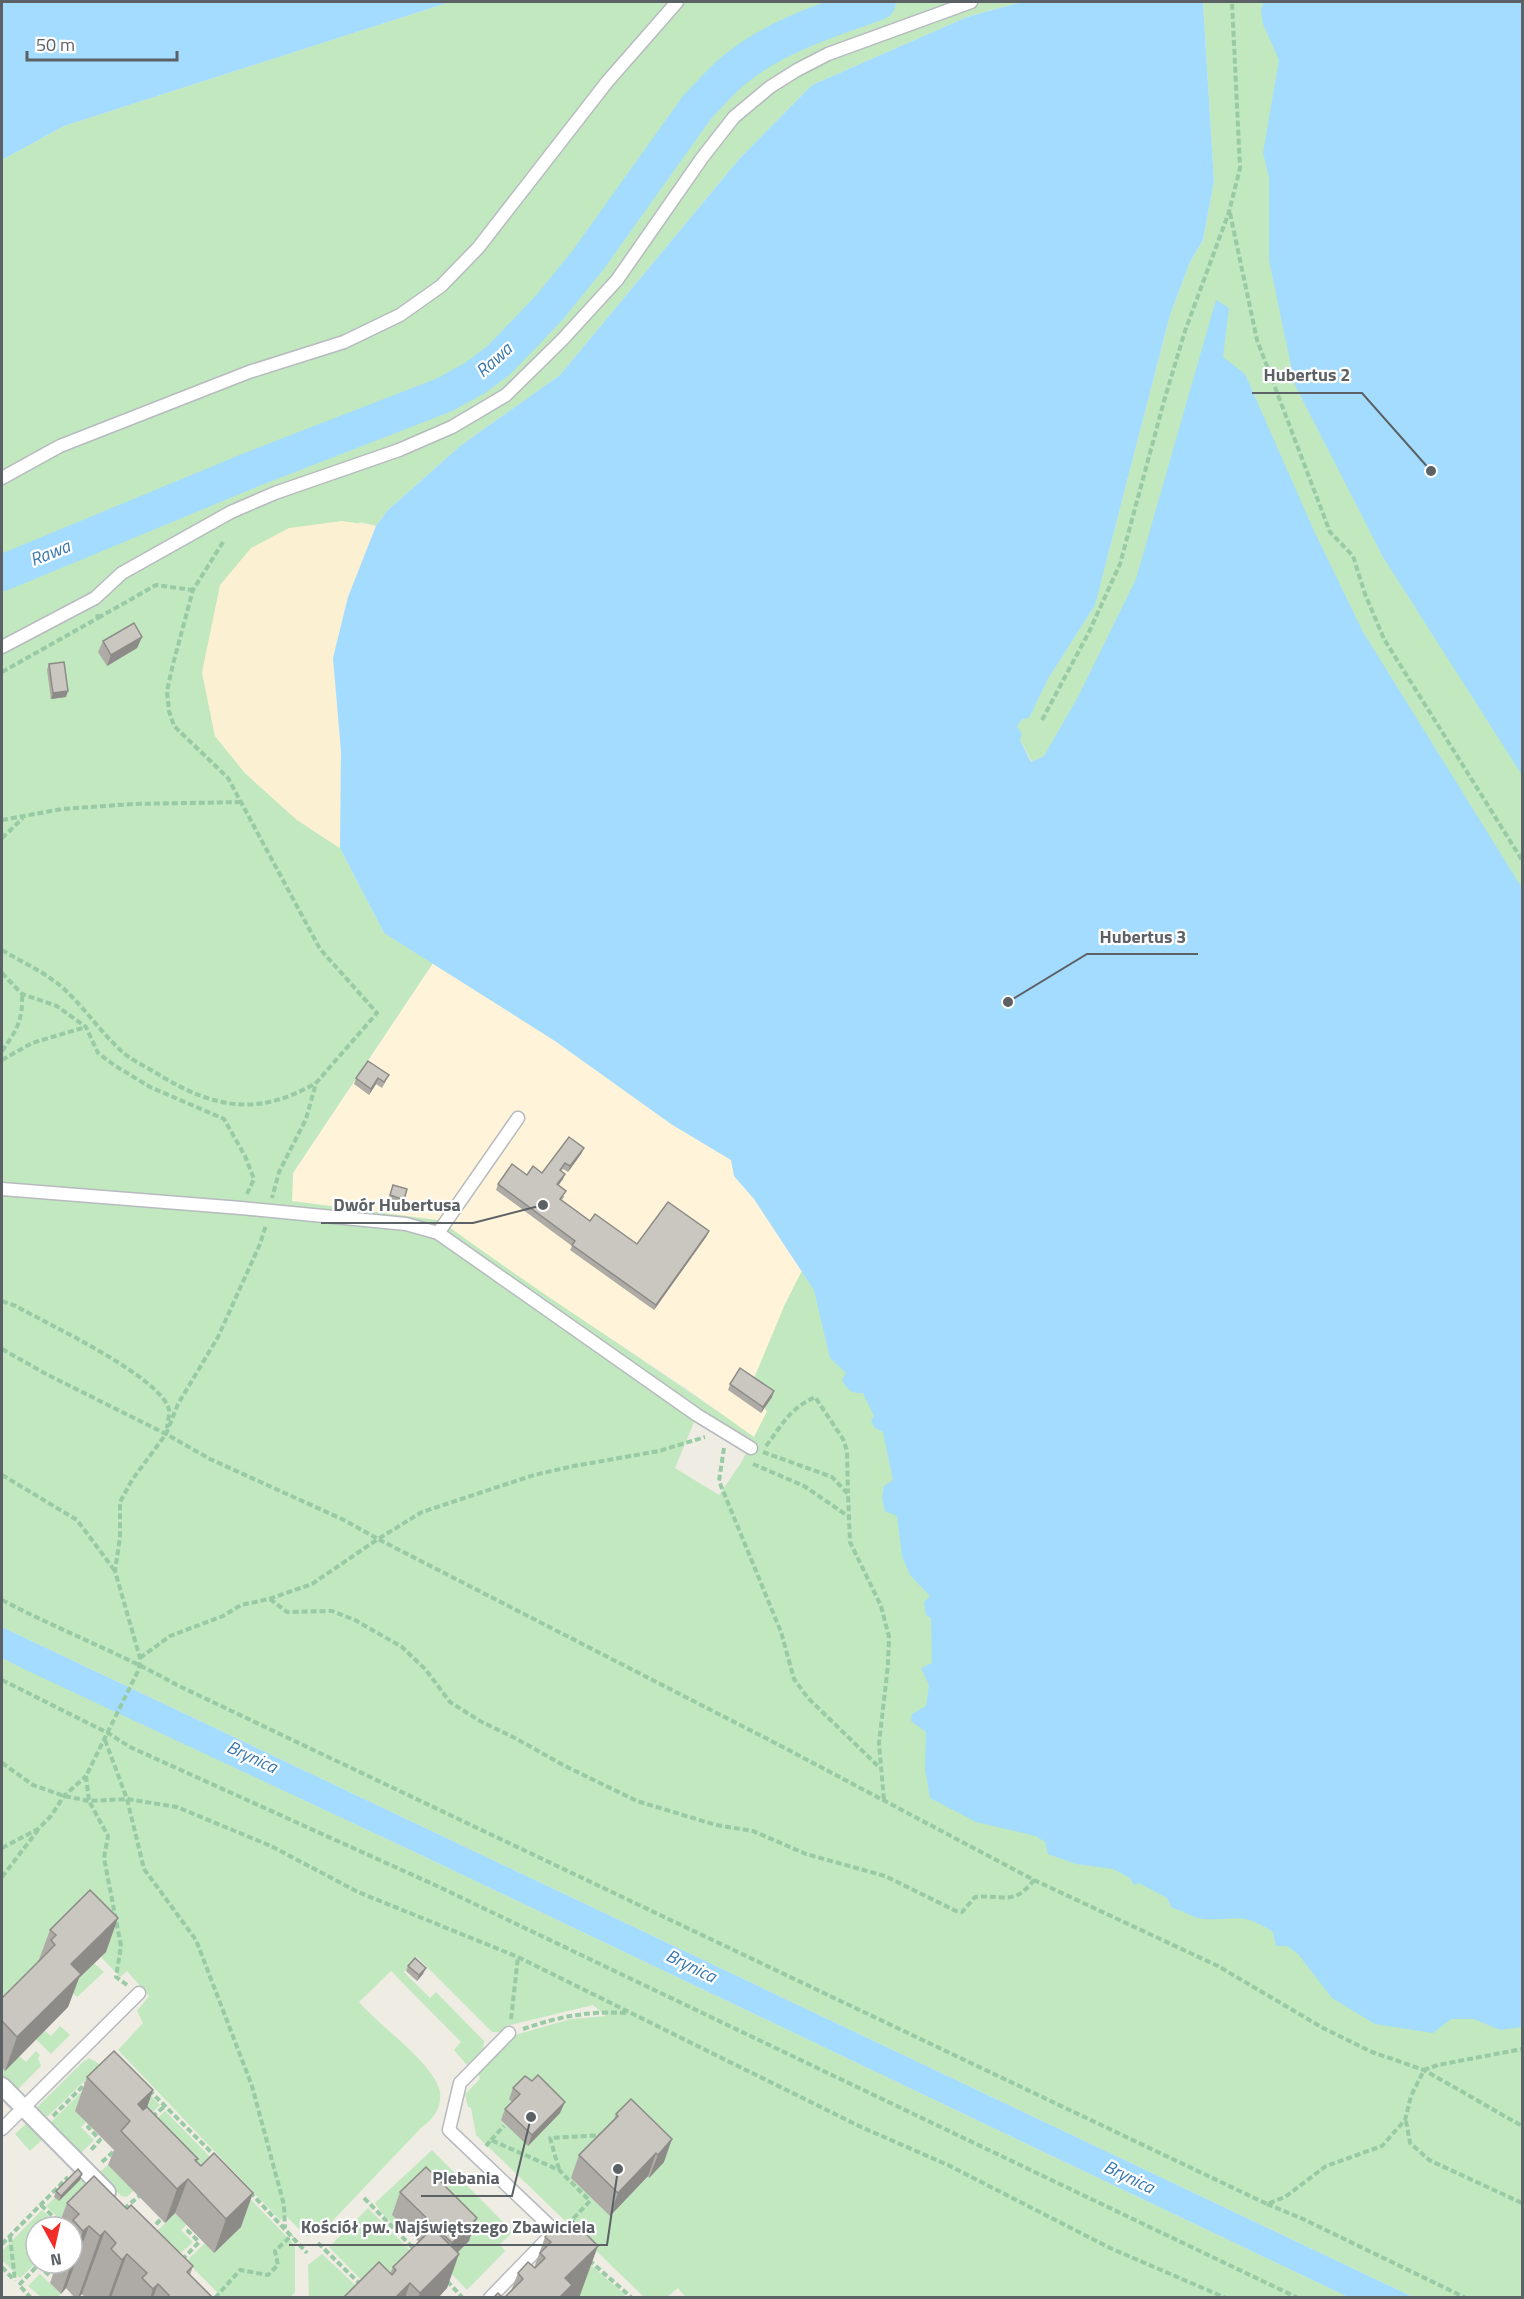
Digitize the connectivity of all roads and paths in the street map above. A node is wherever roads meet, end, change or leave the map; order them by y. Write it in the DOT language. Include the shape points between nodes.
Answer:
graph roads {
  1 [pos="677,2"];
  2 [pos="971,2"];
  3 [pos="1232,2"];
  4 [pos="1229,212"];
  5 [pos="2,478"];
  6 [pos="223,542"];
  7 [pos="194,590"];
  8 [pos="95,598"];
  9 [pos="98,618"];
  10 [pos="2,647"];
  11 [pos="2,672"];
  12 [pos="1042,720"];
  13 [pos="242,802"];
  14 [pos="24,816"];
  15 [pos="2,820"];
  16 [pos="2,838"];
  17 [pos="1522,860"];
  18 [pos="2,950"];
  19 [pos="2,973"];
  20 [pos="22,994"];
  21 [pos="86,1027"];
  22 [pos="2,1051"];
  23 [pos="2,1060"];
  24 [pos="316,1083"];
  25 [pos="518,1118"];
  26 [pos="2,1189"];
  27 [pos="271,1206"];
  28 [pos="241,1208"];
  29 [pos="438,1233"];
  30 [pos="2,1301"];
  31 [pos="2,1349"];
  32 [pos="726,1432"];
  33 [pos="166,1434"];
  34 [pos="751,1448"];
  35 [pos="743,1459"];
  36 [pos="2,1475"];
  37 [pos="848,1494"];
  38 [pos="848,1516"];
  39 [pos="378,1539"];
  40 [pos="115,1571"];
  41 [pos="269,1599"];
  42 [pos="2,1600"];
  43 [pos="141,1658"];
  44 [pos="139,1666"];
  45 [pos="2,1680"];
  46 [pos="108,1733"];
  47 [pos="104,1740"];
  48 [pos="2,1763"];
  49 [pos="880,1768"];
  50 [pos="86,1776"];
  51 [pos="64,1796"];
  52 [pos="127,1799"];
  53 [pos="89,1801"];
  54 [pos="884,1801"];
  55 [pos="38,1829"];
  56 [pos="2,1848"];
  57 [pos="2,1877"];
  58 [pos="1034,1880"];
  59 [pos="518,1957"];
  60 [pos="139,1993"];
  61 [pos="630,2013"];
  62 [pos="509,2033"];
  63 [pos="1522,2049"];
  64 [pos="1424,2070"];
  65 [pos="91,2079"];
  66 [pos="143,2084"];
  67 [pos="2,2086"];
  68 [pos="165,2106"];
  69 [pos="22,2108"];
  70 [pos="1405,2120"];
  71 [pos="148,2122"];
  72 [pos="42,2126"];
  73 [pos="90,2126"];
  74 [pos="504,2126"];
  75 [pos="1522,2126"];
  76 [pos="2,2128"];
  77 [pos="546,2134"];
  78 [pos="603,2135"];
  79 [pos="550,2138"];
  80 [pos="491,2140"];
  81 [pos="98,2157"];
  82 [pos="477,2157"];
  83 [pos="220,2162"];
  84 [pos="79,2165"];
  85 [pos="559,2170"];
  86 [pos="244,2186"];
  87 [pos="139,2196"];
  88 [pos="364,2198"];
  89 [pos="1522,2203"];
  90 [pos="1268,2204"];
  91 [pos="41,2205"];
  92 [pos="124,2209"];
  93 [pos="51,2215"];
  94 [pos="161,2219"];
  95 [pos="190,2228"];
  96 [pos="285,2228"];
  97 [pos="555,2231"];
  98 [pos="148,2234"];
  99 [pos="292,2235"];
  100 [pos="9,2236"];
  101 [pos="318,2242"];
  102 [pos="2,2244"];
  103 [pos="307,2253"];
  104 [pos="419,2254"];
  105 [pos="583,2255"];
  106 [pos="178,2264"];
  107 [pos="2,2267"];
  108 [pos="26,2275"];
  109 [pos="443,2278"];
  110 [pos="17,2283"];
  111 [pos="363,2287"];
  112 [pos="461,2296"];
  113 [pos="32,2298"];
  114 [pos="214,2298"];
  115 [pos="455,2298"];
  116 [pos="490,2298"];
  117 [pos="632,2298"];
  118 [pos="1226,2298"];
  119 [pos="1298,2298"];
  120 [pos="1466,2298"];
  1 -- 5 [label="lane" via="607,82 478,248 441,286 400,315 344,342 249,372 60,446"];
  2 -- 8 [label="lane" via="828,54 770,87 734,117 617,279 506,395 452,427 399,450 231,512 122,573"];
  3 -- 4 [label="path" via="1240,168"];
  4 -- 12 [label="path" via="1185,331 1120,564"];
  4 -- 17 [label="path" via="1257,340 1330,532 1353,556 1384,639"];
  6 -- 7 [label="path"];
  7 -- 9 [label="path" via="156,585"];
  7 -- 13 [label="path" via="167,691 169,711 174,726 228,778"];
  8 -- 9 [label="path"];
  8 -- 10 [label="lane"];
  9 -- 11 [label="path"];
  13 -- 14 [label="path" via="133,804"];
  13 -- 24 [label="path" via="320,949 376,1013"];
  14 -- 15 [label="path"];
  14 -- 16 [label="path"];
  18 -- 24 [label="path" via="56,982 127,1056 204,1099 230,1104 277,1101"];
  19 -- 20 [label="path"];
  20 -- 21 [label="path" via="57,1005"];
  20 -- 22 [label="path" via="23,1013"];
  21 -- 23 [label="path" via="32,1043"];
  21 -- 28 [label="path" via="98,1053 114,1065 150,1087 224,1119 254,1179"];
  24 -- 27 [label="path" via="306,1119 279,1172"];
  25 -- 29 [label="lane"];
  26 -- 28 [label="lane"];
  27 -- 28 [label="lane"];
  27 -- 29 [label="lane" via="406,1224"];
  27 -- 33 [label="path" via="260,1244 222,1327 178,1404"];
  29 -- 32 [label="lane"];
  30 -- 33 [label="path" via="136,1372 154,1387 169,1409"];
  31 -- 33 [label="path"];
  32 -- 34 [label="lane"];
  32 -- 39 [label="path" via="659,1451 534,1475 422,1512"];
  32 -- 49 [label="path" via="719,1481 781,1632 794,1679 808,1698"];
  33 -- 39 [label="path"];
  33 -- 40 [label="path" via="120,1502"];
  35 -- 38 [label="path" via="804,1486"];
  36 -- 40 [label="path" via="77,1520"];
  37 -- 37 [label="path" via="843,1439 814,1397 782,1422 761,1451 832,1478"];
  37 -- 38 [label="path"];
  38 -- 49 [label="path" via="850,1542 881,1606 889,1637"];
  39 -- 41 [label="path" via="312,1584"];
  39 -- 54 [label="path"];
  40 -- 43 [label="path"];
  41 -- 43 [label="path" via="241,1605 170,1636"];
  41 -- 58 [label="path" via="287,1612 332,1611 355,1620 402,1647 450,1702 637,1801 716,1826 753,1831 806,1854 885,1876 956,1911 962,1912 975,1897 1007,1898 1023,1893"];
  42 -- 44 [label="path"];
  43 -- 44 [label="path"];
  44 -- 46 [label="path"];
  44 -- 90 [label="path"];
  45 -- 46 [label="path"];
  46 -- 47 [label="path"];
  46 -- 119 [label="path" via="130,1747 437,1887"];
  47 -- 50 [label="path"];
  47 -- 52 [label="path"];
  48 -- 51 [label="path" via="33,1785"];
  49 -- 54 [label="path"];
  50 -- 51 [label="path"];
  50 -- 53 [label="path"];
  51 -- 53 [label="path"];
  51 -- 55 [label="path"];
  52 -- 53 [label="path"];
  52 -- 59 [label="path" via="177,1807 271,1846 358,1892"];
  52 -- 96 [label="path" via="144,1869 196,1940 252,2086 284,2205"];
  53 -- 60 [label="path" via="108,1836 104,1858 122,1946 116,1977"];
  54 -- 58 [label="path"];
  55 -- 56 [label="path"];
  55 -- 57 [label="path"];
  58 -- 64 [label="path" via="1218,1966 1372,2052"];
  59 -- 61 [label="path"];
  59 -- 62 [label="path"];
  60 -- 69 [label="lane"];
  61 -- 62 [label="path" via="562,2016"];
  61 -- 118 [label="path" via="861,2127 948,2165 1110,2248"];
  62 -- 82 [label="lane" via="460,2083 450,2130"];
  63 -- 64 [label="path"];
  64 -- 70 [label="path"];
  64 -- 75 [label="path"];
  65 -- 72 [label="path"];
  66 -- 68 [label="path"];
  67 -- 69 [label="street"];
  68 -- 71 [label="path"];
  68 -- 83 [label="path"];
  69 -- 72 [label="street"];
  69 -- 76 [label="lane"];
  70 -- 89 [label="path" via="1410,2143 1429,2160"];
  70 -- 90 [label="path" via="1382,2146 1326,2166 1285,2197"];
  72 -- 84 [label="street"];
  73 -- 81 [label="path" via="100,2140 90,2149"];
  74 -- 80 [label="path"];
  77 -- 79 [label="path"];
  78 -- 79 [label="path"];
  79 -- 85 [label="path"];
  80 -- 82 [label="path"];
  80 -- 85 [label="path"];
  82 -- 97 [label="lane"];
  84 -- 91 [label="path"];
  84 -- 92 [label="street"];
  85 -- 97 [label="path" via="590,2200 558,2234"];
  86 -- 96 [label="path"];
  87 -- 92 [label="path"];
  88 -- 104 [label="path"];
  90 -- 120 [label="path"];
  91 -- 93 [label="path"];
  91 -- 100 [label="path"];
  94 -- 98 [label="path"];
  95 -- 106 [label="path" via="199,2242"];
  96 -- 99 [label="path"];
  97 -- 116 [label="lane"];
  99 -- 103 [label="path"];
  99 -- 114 [label="path" via="275,2251 278,2265 268,2275 240,2270"];
  100 -- 102 [label="path"];
  100 -- 110 [label="path"];
  101 -- 111 [label="path"];
  105 -- 117 [label="path"];
  107 -- 110 [label="path"];
  108 -- 110 [label="path"];
  109 -- 112 [label="path"];
  110 -- 113 [label="path"];
  112 -- 115 [label="path"];
}
